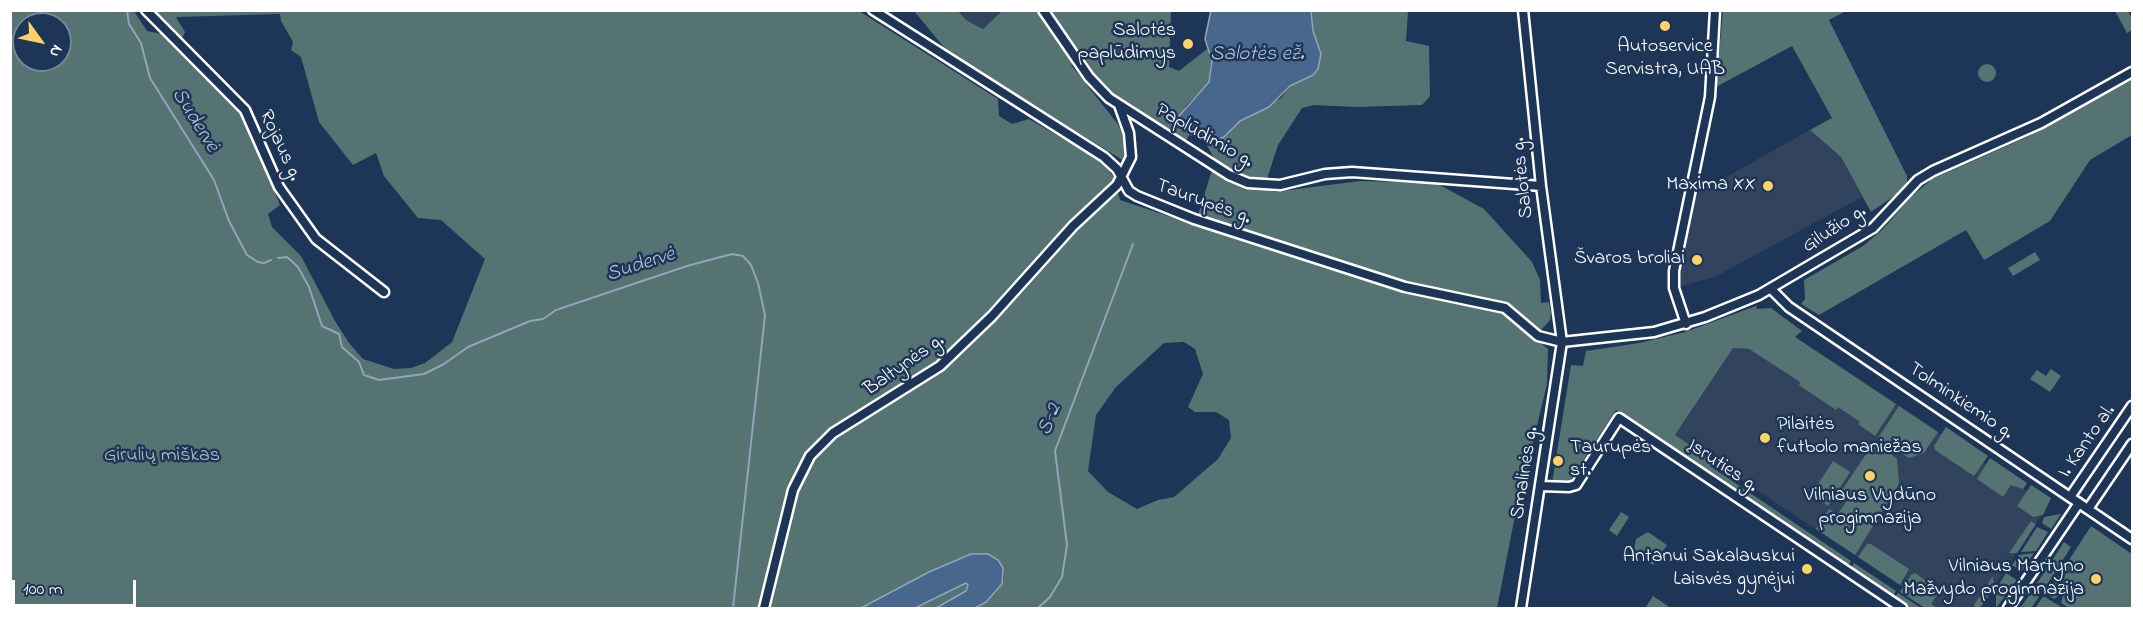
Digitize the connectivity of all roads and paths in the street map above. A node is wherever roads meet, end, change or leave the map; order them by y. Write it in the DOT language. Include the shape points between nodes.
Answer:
graph roads {
  1 [pos="146,10"];
  2 [pos="873,10"];
  3 [pos="1043,10"];
  4 [pos="1523,10"];
  5 [pos="1714,10"];
  6 [pos="2133,72"];
  7 [pos="1119,105"];
  8 [pos="1122,178"];
  9 [pos="1541,186"];
  10 [pos="1771,289"];
  11 [pos="384,292"];
  12 [pos="1686,324"];
  13 [pos="1562,342"];
  14 [pos="2133,406"];
  15 [pos="2133,444"];
  16 [pos="1541,486"];
  17 [pos="2070,497"];
  18 [pos="2079,503"];
  19 [pos="2088,509"];
  20 [pos="2133,539"];
  21 [pos="764,609"];
  22 [pos="1521,609"];
  23 [pos="1902,609"];
  24 [pos="2008,609"];
  1 -- 11 [label="street, Rojaus g." via="245,110 279,187 316,239"];
  2 -- 8 [label="street, Taurupės g." via="1104,157"];
  3 -- 7 [label="street, Paplūdimio g." via="1089,77"];
  4 -- 9 [label="street, Salotės g."];
  5 -- 12 [label="street" via="1710,97 1674,271 1674,288"];
  6 -- 10 [label="street, Gilužio g." via="2041,123 1933,171 1918,180 1873,228"];
  7 -- 8 [label="street" via="1129,133 1131,158"];
  7 -- 9 [label="street, Paplūdimio g." via="1248,183 1280,185 1352,172"];
  8 -- 13 [label="street, Taurupės g." via="1129,191 1163,207 1405,287 1505,308 1538,336"];
  8 -- 21 [label="street, Baltynės g." via="940,366 820,444 793,490"];
  9 -- 13 [label="street, Salotės g."];
  10 -- 12 [label="street, Gilužio g."];
  10 -- 17 [label="street, Tolminkiemio g." via="1789,307"];
  12 -- 13 [label="street, Gilužio g." via="1636,336"];
  13 -- 16 [label="street, Smalinės g."];
  14 -- 17 [label="street, I. Kanto al."];
  15 -- 19 [label="street, I. Kanto al."];
  16 -- 22 [label="street, Smalinės g."];
  16 -- 23 [label="street, Įsruties g." via="1576,485 1619,418"];
  17 -- 18 [label="street, Tolminkiemio g."];
  18 -- 19 [label="street, Tolminkiemio g."];
  18 -- 24 [label="street, I. Kanto al."];
  19 -- 20 [label="street, Tolminkiemio g."];
}
